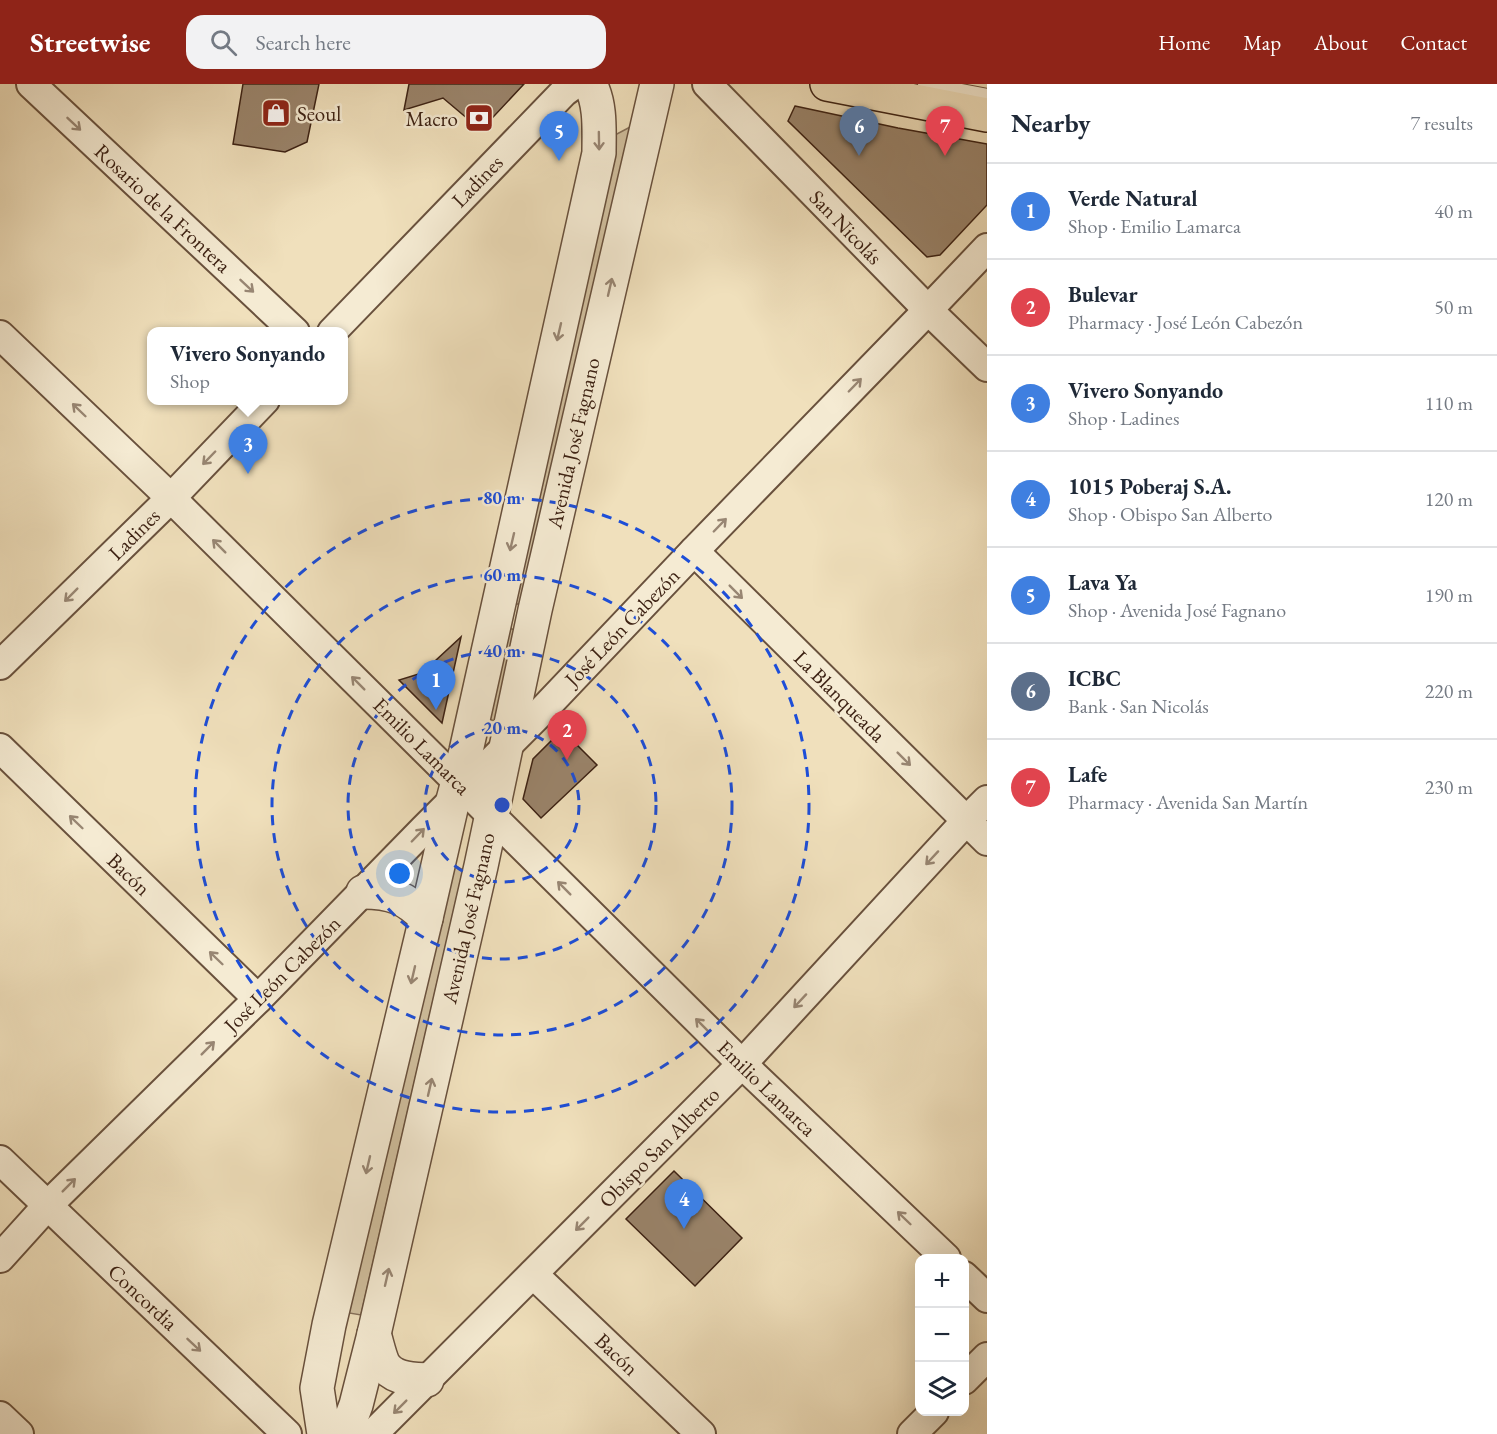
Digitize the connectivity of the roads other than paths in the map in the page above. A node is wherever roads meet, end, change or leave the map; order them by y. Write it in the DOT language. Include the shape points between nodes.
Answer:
graph roads {
  1 [pos="32,84"];
  2 [pos="575,84"];
  3 [pos="590,84"];
  4 [pos="657,84"];
  5 [pos="707,84"];
  6 [pos="827,84"];
  7 [pos="925,84"];
  8 [pos="987,96"];
  9 [pos="987,116"];
  10 [pos="987,248"];
  11 [pos="928,310"];
  12 [pos="290,327"];
  13 [pos="337,327"];
  14 [pos="0,335"];
  15 [pos="987,368"];
  16 [pos="260,405"];
  17 [pos="171,498"];
  18 [pos="694,551"];
  19 [pos="0,666"];
  20 [pos="0,748"];
  21 [pos="505,749"];
  22 [pos="459,791"];
  23 [pos="987,800"];
  24 [pos="491,815"];
  25 [pos="966,821"];
  26 [pos="987,841"];
  27 [pos="363,892"];
  28 [pos="426,918"];
  29 [pos="258,999"];
  30 [pos="742,1064"];
  31 [pos="0,1160"];
  32 [pos="47,1206"];
  33 [pos="942,1254"];
  34 [pos="0,1258"];
  35 [pos="533,1274"];
  36 [pos="969,1281"];
  37 [pos="987,1298"];
  38 [pos="329,1325"];
  39 [pos="374,1334"];
  40 [pos="987,1357"];
  41 [pos="969,1375"];
  42 [pos="427,1380"];
  43 [pos="0,1416"];
  44 [pos="930,1416"];
  45 [pos="19,1434"];
  46 [pos="288,1434"];
  47 [pos="324,1434"];
  48 [pos="345,1434"];
  49 [pos="373,1434"];
  50 [pos="701,1434"];
  51 [pos="912,1434"];
  1 -- 12 [label="street, Rosario de la Frontera, one-way"];
  2 -- 13 [label="street, Ladines"];
  3 -- 22 [label="street, Avenida José Fagnano, one-way" via="599,122 599,153"];
  21 -- 4 [label="street, Avenida José Fagnano, one-way"];
  5 -- 11 [label="street, San Nicolás"];
  6 -- 9 [label="main road"];
  7 -- 8 [label="lane"];
  10 -- 11 [label="street, José León Cabezón"];
  11 -- 15 [label="street, San Nicolás"];
  18 -- 11 [label="street, José León Cabezón, one-way"];
  17 -- 14 [label="street, Emilio Lamarca, one-way"];
  16 -- 17 [label="street, Ladines, one-way"];
  17 -- 19 [label="street, Ladines, one-way"];
  22 -- 17 [label="street, Emilio Lamarca, one-way"];
  18 -- 21 [label="street, José León Cabezón"];
  18 -- 25 [label="street, La Blanqueada, one-way"];
  29 -- 20 [label="street, Bacón, one-way"];
  21 -- 22 [label="street, José León Cabezón"];
  21 -- 24 [label="street, Avenida José Fagnano"];
  22 -- 24 [label="street, Emilio Lamarca"];
  27 -- 22 [label="street, José León Cabezón, one-way"];
  22 -- 28 [label="street, Avenida José Fagnano"];
  23 -- 25 [label="street, Obispo San Alberto"];
  30 -- 24 [label="street, Emilio Lamarca, one-way"];
  39 -- 24 [label="street, Avenida José Fagnano, one-way"];
  25 -- 26 [label="street, La Blanqueada"];
  25 -- 30 [label="street, Obispo San Alberto, one-way"];
  27 -- 28 [label="street" via="398,897"];
  27 -- 29 [label="street, José León Cabezón"];
  28 -- 38 [label="street, Avenida José Fagnano, one-way"];
  32 -- 29 [label="street, José León Cabezón, one-way"];
  33 -- 30 [label="street, Emilio Lamarca, one-way"];
  30 -- 35 [label="street, Obispo San Alberto, one-way"];
  31 -- 32 [label="street, Concordia"];
  32 -- 34 [label="street, José León Cabezón"];
  32 -- 46 [label="street, Concordia, one-way"];
  35 -- 42 [label="street, Obispo San Alberto"];
  35 -- 50 [label="street, Bacón"];
  36 -- 37 [label="street"];
  38 -- 39 [label="street"];
  38 -- 47 [label="street, Avenida José Fagnano" via="316,1388"];
  39 -- 42 [label="street" via="383,1363 393,1373 405,1379"];
  39 -- 48 [label="street, Avenida José Fagnano"];
  40 -- 41 [label="street"];
  42 -- 49 [label="street, Obispo San Alberto, one-way"];
  43 -- 45 [label="street"];
  44 -- 51 [label="street"];
}
